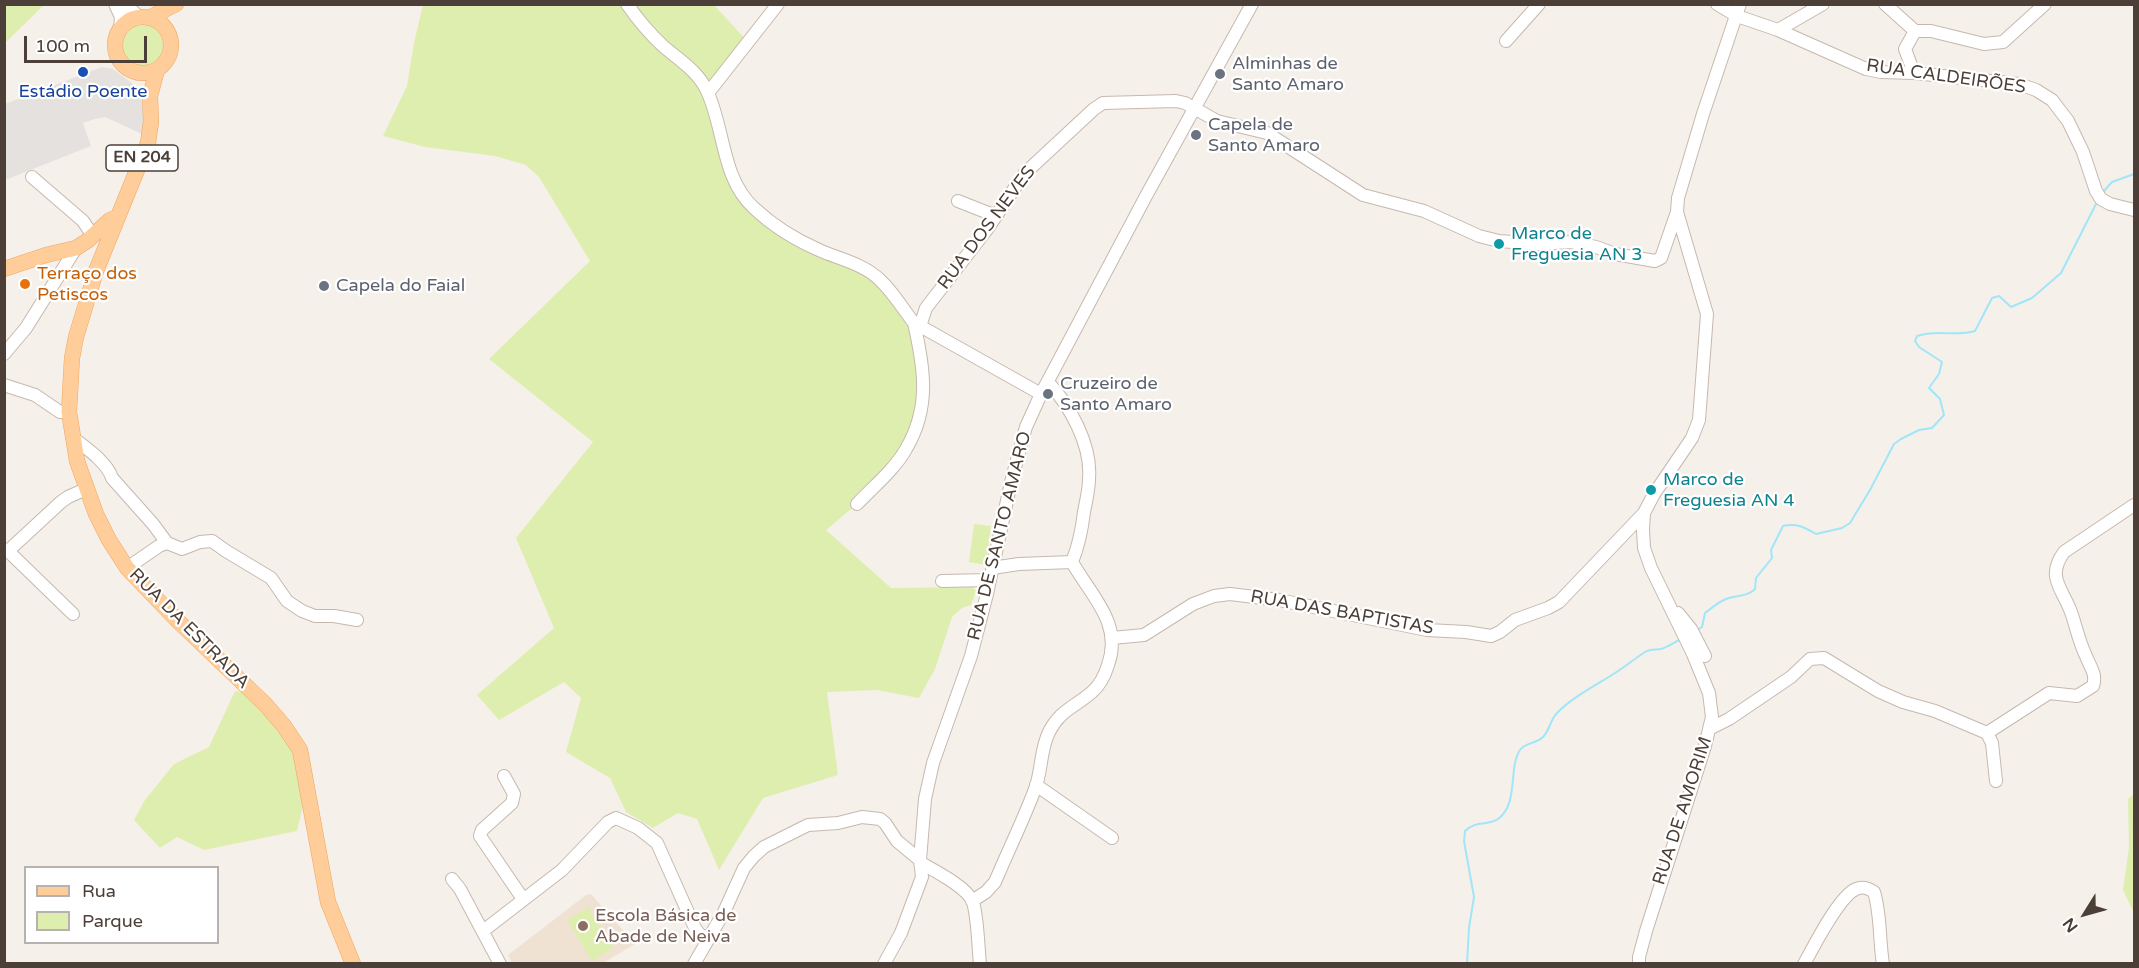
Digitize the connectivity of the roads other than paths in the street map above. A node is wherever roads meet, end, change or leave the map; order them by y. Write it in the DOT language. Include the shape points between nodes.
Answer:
graph roads {
  1 [pos="115,4"];
  2 [pos="125,4"];
  3 [pos="627,4"];
  4 [pos="778,4"];
  5 [pos="1252,4"];
  6 [pos="1539,4"];
  7 [pos="1717,4"];
  8 [pos="1823,4"];
  9 [pos="1885,4"];
  10 [pos="2045,4"];
  11 [pos="175,6"];
  12 [pos="1738,10"];
  13 [pos="144,18"];
  14 [pos="120,28"];
  15 [pos="1778,30"];
  16 [pos="167,31"];
  17 [pos="1915,31"];
  18 [pos="1506,40"];
  19 [pos="157,70"];
  20 [pos="135,73"];
  21 [pos="1914,73"];
  22 [pos="708,93"];
  23 [pos="150,96"];
  24 [pos="1193,108"];
  25 [pos="32,177"];
  26 [pos="958,201"];
  27 [pos="2134,210"];
  28 [pos="1677,212"];
  29 [pos="996,216"];
  30 [pos="117,217"];
  31 [pos="86,242"];
  32 [pos="104,250"];
  33 [pos="4,269"];
  34 [pos="96,271"];
  35 [pos="917,325"];
  36 [pos="4,354"];
  37 [pos="1048,382"];
  38 [pos="4,385"];
  39 [pos="1039,398"];
  40 [pos="69,412"];
  41 [pos="1071,414"];
  42 [pos="72,437"];
  43 [pos="86,489"];
  44 [pos="857,504"];
  45 [pos="2134,505"];
  46 [pos="1644,513"];
  47 [pos="167,543"];
  48 [pos="1072,561"];
  49 [pos="127,568"];
  50 [pos="991,574"];
  51 [pos="942,581"];
  52 [pos="1669,608"];
  53 [pos="73,614"];
  54 [pos="357,621"];
  55 [pos="1112,638"];
  56 [pos="1705,656"];
  57 [pos="1709,729"];
  58 [pos="1987,733"];
  59 [pos="504,776"];
  60 [pos="1996,781"];
  61 [pos="1036,785"];
  62 [pos="1112,838"];
  63 [pos="921,861"];
  64 [pos="452,879"];
  65 [pos="523,899"];
  66 [pos="972,901"];
  67 [pos="483,930"];
  68 [pos="710,938"];
  69 [pos="353,963"];
  70 [pos="500,963"];
  71 [pos="694,963"];
  72 [pos="884,963"];
  73 [pos="980,963"];
  74 [pos="1639,963"];
  75 [pos="1804,963"];
  76 [pos="1883,963"];
  1 -- 14 [label="street" via="121,17"];
  2 -- 13 [label="street"];
  3 -- 22 [label="street" via="640,23 685,63"];
  4 -- 22 [label="street"];
  5 -- 24 [label="street, RUA DE SANTO AMARO"];
  6 -- 18 [label="street"];
  7 -- 12 [label="street, RUA CALDEIRÕES"];
  8 -- 15 [label="street"];
  9 -- 17 [label="street"];
  10 -- 17 [label="street" via="2003,42 1984,44"];
  11 -- 13 [label="main road"];
  11 -- 16 [label="main road"];
  12 -- 15 [label="street, RUA CALDEIRÕES"];
  12 -- 28 [label="street" via="1685,167"];
  13 -- 14 [label="main road"];
  13 -- 16 [label="main road" via="156,21"];
  14 -- 20 [label="main road" via="116,55 123,66"];
  15 -- 21 [label="street, RUA CALDEIRÕES" via="1866,69"];
  16 -- 19 [label="main road" via="171,48"];
  17 -- 21 [label="street" via="1905,50"];
  19 -- 20 [label="main road"];
  19 -- 23 [label="main road, EN 204"];
  20 -- 23 [label="main road"];
  21 -- 27 [label="street, RUA CALDEIRÕES" via="2019,84 2044,95 2076,135 2101,199"];
  22 -- 35 [label="street" via="733,179 752,207 777,227 879,279"];
  23 -- 30 [label="main road, EN 204" via="152,122 148,143"];
  24 -- 28 [label="street, RUA DOS NEVES" via="1217,121 1267,133 1363,195 1424,211 1499,241 1571,242 1655,261 1661,258"];
  24 -- 29 [label="street, RUA DOS NEVES" via="1176,101 1103,103 1024,174"];
  24 -- 37 [label="street, RUA DE SANTO AMARO"];
  25 -- 31 [label="street" via="82,220"];
  26 -- 29 [label="street"];
  28 -- 46 [label="street, RUA DE AMORIM" via="1707,314 1699,420 1692,438"];
  29 -- 35 [label="street, RUA DOS NEVES"];
  30 -- 31 [label="main road, EN 204"];
  30 -- 32 [label="main road, EN 204"];
  31 -- 32 [label="main road, EN 204" via="90,252"];
  31 -- 33 [label="main road, EN 204"];
  31 -- 34 [label="main road"];
  31 -- 36 [label="street"];
  32 -- 34 [label="main road, RUA DA ESTRADA"];
  34 -- 40 [label="main road, RUA DA ESTRADA" via="74,348"];
  35 -- 39 [label="street"];
  35 -- 44 [label="street" via="923,366 918,423 906,450"];
  37 -- 39 [label="street, RUA DE SANTO AMARO"];
  37 -- 41 [label="street"];
  38 -- 40 [label="street" via="35,395 60,412"];
  39 -- 41 [label="street" via="1056,402"];
  39 -- 50 [label="street, RUA DE SANTO AMARO" via="1026,427"];
  40 -- 42 [label="main road, RUA DA ESTRADA"];
  41 -- 48 [label="street" via="1083,439 1090,477 1079,545"];
  42 -- 43 [label="main road, RUA DA ESTRADA"];
  42 -- 47 [label="street" via="110,471"];
  43 -- 49 [label="main road, RUA DA ESTRADA" via="109,540"];
  43 -- 53 [label="street" via="61,502 8,551"];
  45 -- 58 [label="street" via="2064,552 2057,562 2058,587 2094,671 2093,686 2077,696 2049,693"];
  46 -- 52 [label="street, RUA DE AMORIM" via="1644,548"];
  46 -- 55 [label="street, RUA DAS BAPTISTAS" via="1559,602 1515,620 1491,636 1426,630 1230,594 1193,604 1144,634"];
  47 -- 49 [label="street"];
  47 -- 54 [label="street" via="182,549 212,541 271,578 287,601 302,611"];
  48 -- 50 [label="street" via="1019,564"];
  48 -- 55 [label="street" via="1108,618"];
  49 -- 69 [label="main road, RUA DA ESTRADA" via="265,704 296,744 305,769 326,895"];
  50 -- 51 [label="street"];
  50 -- 63 [label="street, RUA DE SANTO AMARO" via="971,656 933,763"];
  52 -- 56 [label="street" via="1681,615"];
  52 -- 57 [label="street, RUA DE AMORIM" via="1709,693"];
  55 -- 61 [label="street" via="1104,676 1094,690 1059,716 1048,733"];
  57 -- 58 [label="street" via="1791,677 1810,659 1824,658 1878,691"];
  57 -- 74 [label="street, RUA DE AMORIM"];
  58 -- 60 [label="street" via="1992,743"];
  59 -- 65 [label="street" via="514,794 512,803 480,836"];
  61 -- 62 [label="street"];
  61 -- 66 [label="street" via="994,882"];
  63 -- 66 [label="street"];
  63 -- 68 [label="street" via="897,841 880,819 862,817 808,825 754,856 744,868"];
  63 -- 72 [label="street, RUA DE SANTO AMARO" via="922,878 901,933"];
  64 -- 67 [label="street"];
  65 -- 67 [label="street"];
  65 -- 68 [label="street" via="562,870 616,818 657,843 695,928"];
  66 -- 73 [label="street"];
  67 -- 70 [label="street"];
  68 -- 71 [label="street"];
  75 -- 76 [label="street" via="1825,925 1849,894 1866,887 1874,892 1878,903"];
}
